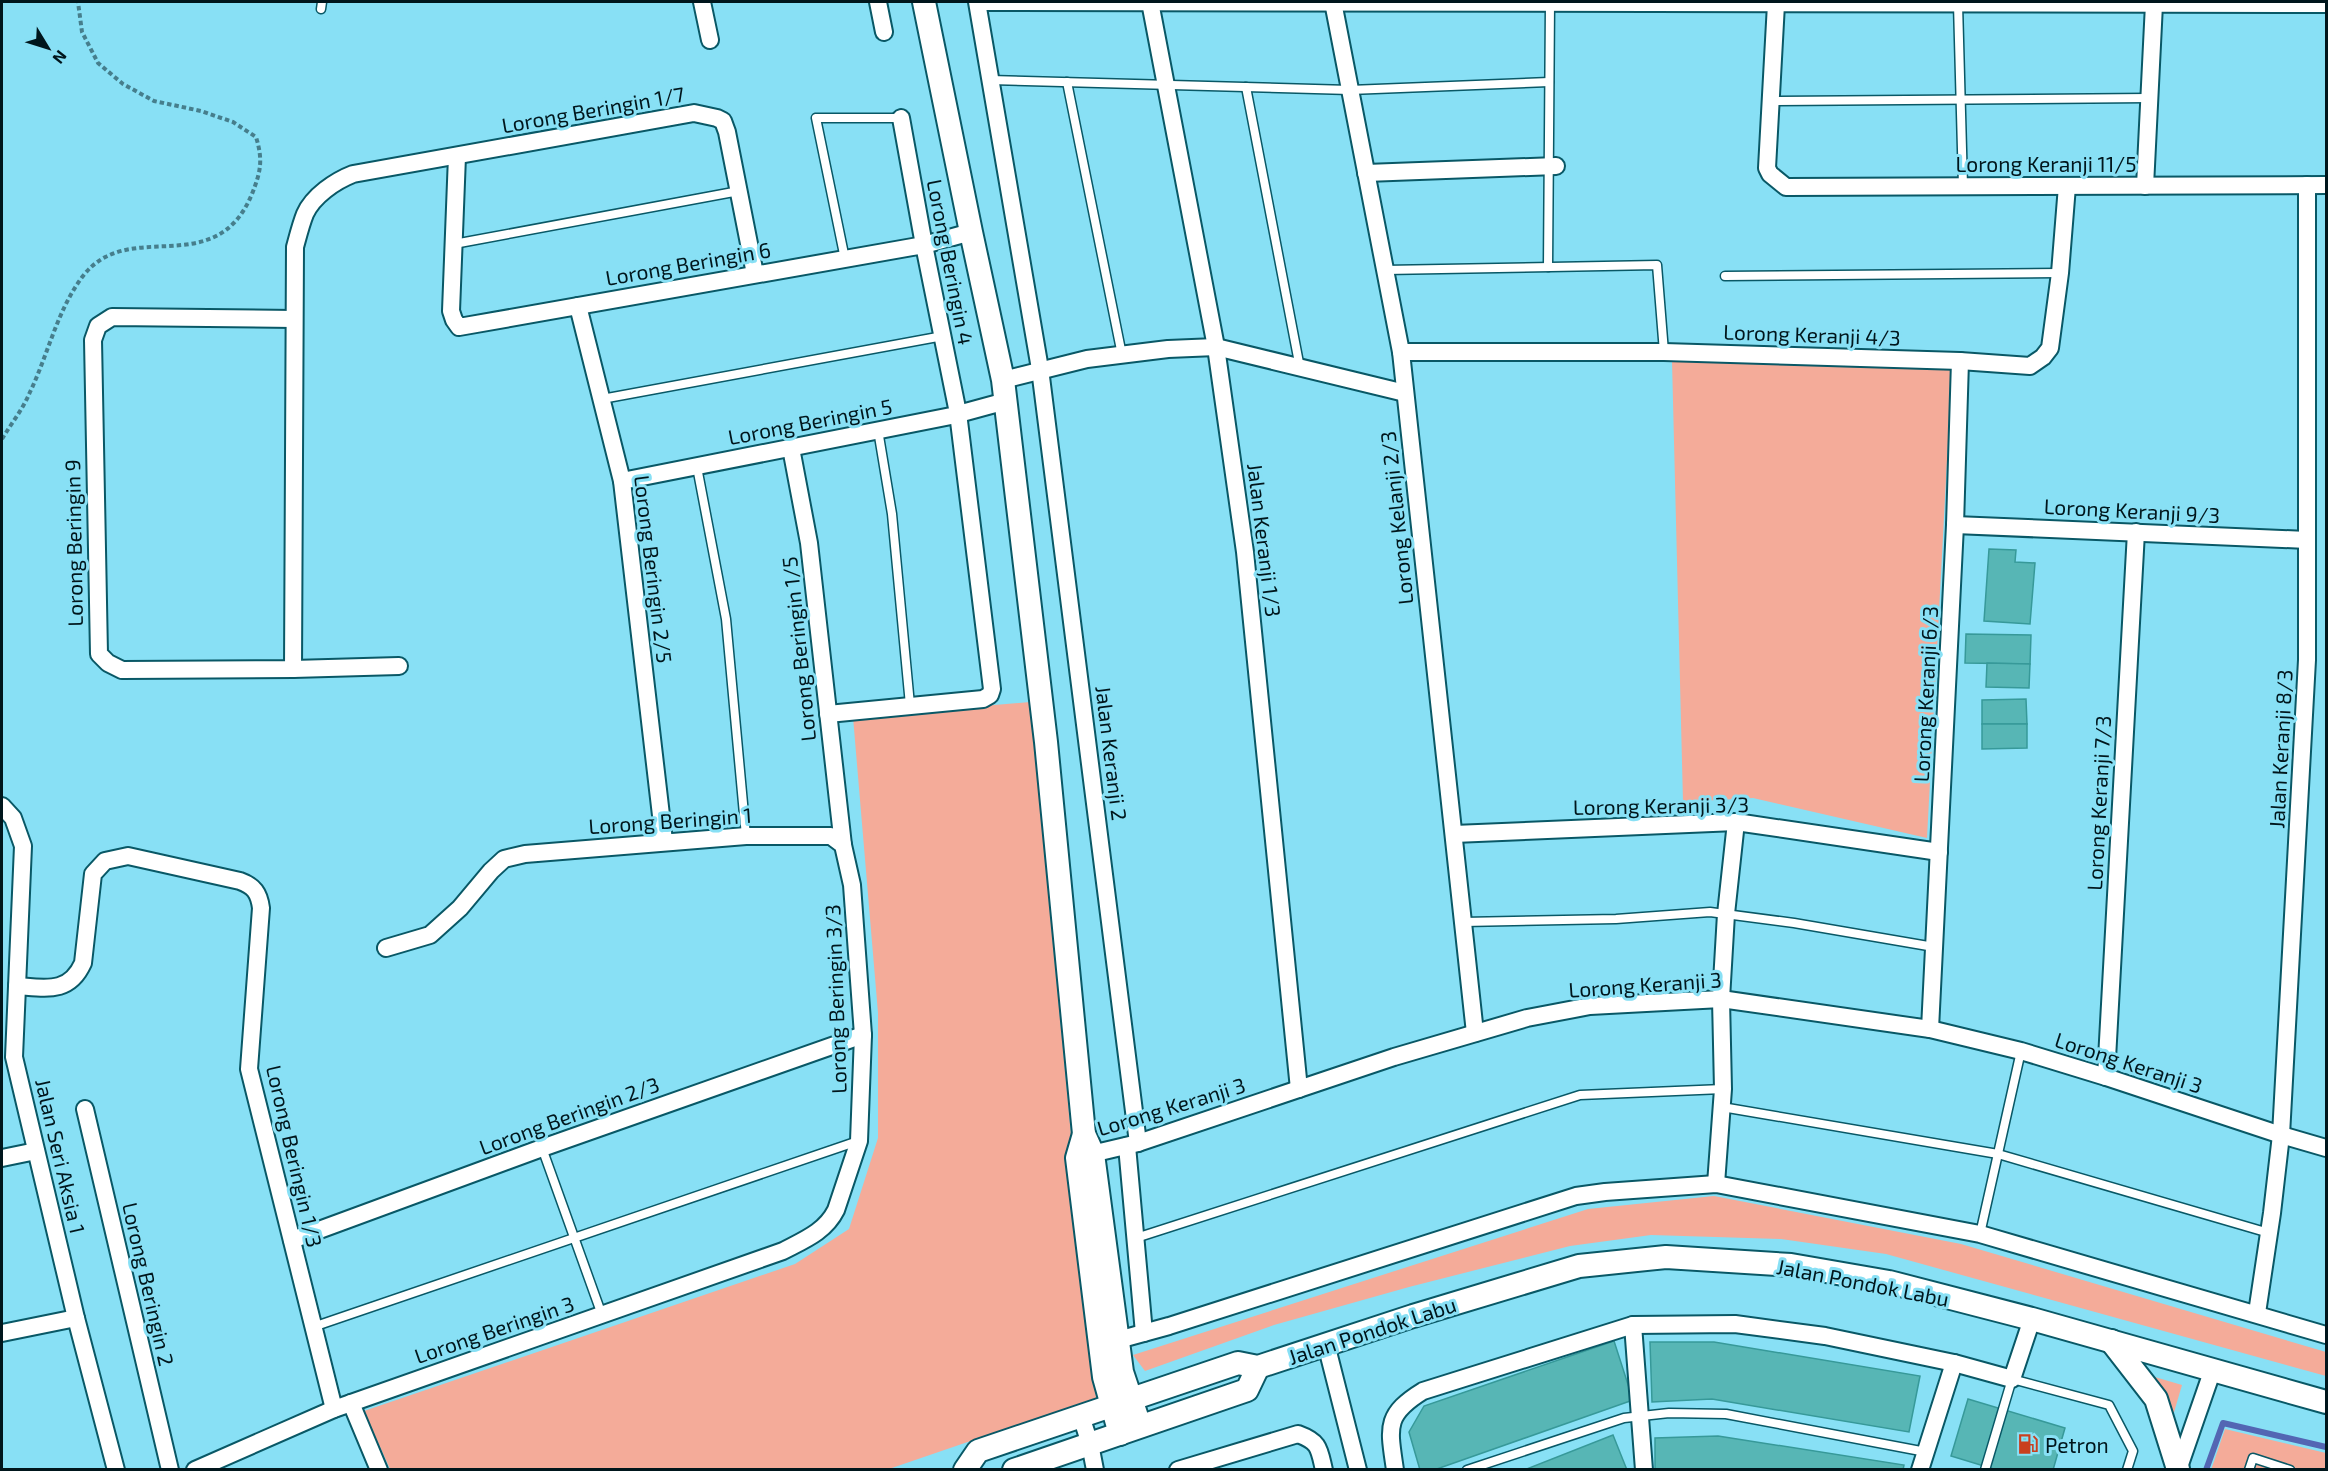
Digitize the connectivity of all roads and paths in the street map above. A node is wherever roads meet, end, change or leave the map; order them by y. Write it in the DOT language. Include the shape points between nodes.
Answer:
graph roads {
  1 [pos="78,2"];
  2 [pos="702,2"];
  3 [pos="878,2"];
  4 [pos="924,2"];
  5 [pos="977,2"];
  6 [pos="1150,2"];
  7 [pos="1333,2"];
  8 [pos="1752,2"];
  9 [pos="1550,3"];
  10 [pos="1776,3"];
  11 [pos="1958,4"];
  12 [pos="2154,4"];
  13 [pos="2326,4"];
  14 [pos="884,32"];
  15 [pos="710,40"];
  16 [pos="990,80"];
  17 [pos="1066,82"];
  18 [pos="1548,82"];
  19 [pos="1166,85"];
  20 [pos="1246,87"];
  21 [pos="1350,90"];
  22 [pos="2149,98"];
  23 [pos="1962,100"];
  24 [pos="1772,101"];
  25 [pos="901,118"];
  26 [pos="457,156"];
  27 [pos="1551,166"];
  28 [pos="1366,173"];
  29 [pos="2326,184"];
  30 [pos="2307,185"];
  31 [pos="1963,186"];
  32 [pos="2067,186"];
  33 [pos="2145,186"];
  34 [pos="739,191"];
  35 [pos="970,232"];
  36 [pos="454,244"];
  37 [pos="924,245"];
  38 [pos="845,259"];
  39 [pos="1548,267"];
  40 [pos="1385,270"];
  41 [pos="2060,273"];
  42 [pos="755,274"];
  43 [pos="1725,276"];
  44 [pos="578,306"];
  45 [pos="294,319"];
  46 [pos="943,336"];
  47 [pos="1216,347"];
  48 [pos="1401,352"];
  49 [pos="1664,352"];
  50 [pos="1122,355"];
  51 [pos="1960,361"];
  52 [pos="1300,368"];
  53 [pos="1040,369"];
  54 [pos="1004,390"];
  55 [pos="1405,393"];
  56 [pos="602,399"];
  57 [pos="958,414"];
  58 [pos="878,430"];
  59 [pos="2,439"];
  60 [pos="791,448"];
  61 [pos="697,467"];
  62 [pos="622,481"];
  63 [pos="1955,525"];
  64 [pos="2136,532"];
  65 [pos="2307,540"];
  66 [pos="399,666"];
  67 [pos="293,669"];
  68 [pos="910,705"];
  69 [pos="828,714"];
  70 [pos="2,806"];
  71 [pos="1736,822"];
  72 [pos="1454,834"];
  73 [pos="746,836"];
  74 [pos="664,842"];
  75 [pos="843,845"];
  76 [pos="1939,852"];
  77 [pos="1726,914"];
  78 [pos="1463,922"];
  79 [pos="1934,947"];
  80 [pos="386,948"];
  81 [pos="17,986"];
  82 [pos="1721,999"];
  83 [pos="1930,1029"];
  84 [pos="1475,1033"];
  85 [pos="863,1035"];
  86 [pos="2021,1051"];
  87 [pos="2106,1077"];
  88 [pos="1299,1089"];
  89 [pos="1723,1089"];
  90 [pos="1722,1107"];
  91 [pos="85,1109"];
  92 [pos="2281,1135"];
  93 [pos="859,1141"];
  94 [pos="1133,1144"];
  95 [pos="542,1148"];
  96 [pos="2326,1148"];
  97 [pos="1085,1149"];
  98 [pos="36,1151"];
  99 [pos="1998,1154"];
  100 [pos="2,1158"];
  101 [pos="1716,1184"];
  102 [pos="2269,1233"];
  103 [pos="1980,1234"];
  104 [pos="811,1237"];
  105 [pos="574,1238"];
  106 [pos="1136,1238"];
  107 [pos="292,1240"];
  108 [pos="2257,1313"];
  109 [pos="602,1315"];
  110 [pos="76,1318"];
  111 [pos="2032,1319"];
  112 [pos="1633,1325"];
  113 [pos="313,1327"];
  114 [pos="2,1333"];
  115 [pos="1144,1333"];
  116 [pos="2326,1335"];
  117 [pos="1118,1340"];
  118 [pos="2111,1341"];
  119 [pos="1326,1344"];
  120 [pos="1954,1363"];
  121 [pos="1258,1367"];
  122 [pos="2213,1369"];
  123 [pos="2013,1379"];
  124 [pos="2326,1402"];
  125 [pos="351,1403"];
  126 [pos="1121,1403"];
  127 [pos="334,1409"];
  128 [pos="1081,1416"];
  129 [pos="1641,1416"];
  130 [pos="1130,1430"];
  131 [pos="1090,1444"];
  132 [pos="1926,1452"];
  133 [pos="2178,1469"];
  134 [pos="116,1470"];
  135 [pos="170,1470"];
  136 [pos="195,1470"];
  137 [pos="378,1470"];
  138 [pos="965,1470"];
  139 [pos="1014,1470"];
  140 [pos="1095,1470"];
  141 [pos="1178,1470"];
  142 [pos="1324,1470"];
  143 [pos="1358,1470"];
  144 [pos="1395,1470"];
  145 [pos="1467,1470"];
  146 [pos="1644,1470"];
  147 [pos="1920,1470"];
  148 [pos="1985,1470"];
  149 [pos="2127,1470"];
  150 [pos="2249,1470"];
  151 [pos="2290,1470"];
  1 -- 59 [label="path" via="82,32 98,63 123,84 154,101 233,122 256,137 261,155 259,175 248,202 233,223 215,237 194,245 123,249 83,275 67,303 30,393"];
  2 -- 15 [label="street"];
  3 -- 14 [label="street"];
  4 -- 35 [label="main road"];
  5 -- 6 [label="street"];
  5 -- 16 [label="street, Jalan Keranji 2"];
  6 -- 7 [label="street"];
  6 -- 19 [label="street, Jalan Keranji 1/3"];
  7 -- 9 [label="street"];
  7 -- 21 [label="street, Lorong Kelanji 2/3"];
  8 -- 9 [label="street"];
  8 -- 10 [label="street"];
  9 -- 18 [label="lane"];
  10 -- 11 [label="street"];
  10 -- 24 [label="street"];
  11 -- 12 [label="street"];
  11 -- 23 [label="lane"];
  12 -- 13 [label="street"];
  12 -- 22 [label="street"];
  16 -- 17 [label="lane"];
  16 -- 53 [label="street, Jalan Keranji 2"];
  17 -- 19 [label="lane"];
  17 -- 50 [label="lane"];
  18 -- 21 [label="lane"];
  18 -- 27 [label="lane"];
  19 -- 20 [label="lane"];
  19 -- 47 [label="street, Jalan Keranji 1/3"];
  20 -- 21 [label="lane"];
  20 -- 52 [label="lane"];
  21 -- 28 [label="street, Lorong Kelanji 2/3"];
  22 -- 23 [label="lane"];
  22 -- 33 [label="street"];
  23 -- 24 [label="lane"];
  23 -- 31 [label="lane"];
  24 -- 31 [label="street, Lorong Keranji 11/5" via="1767,168 1786,187"];
  25 -- 37 [label="street, Lorong Beringin 4"];
  25 -- 38 [label="lane" via="816,118"];
  26 -- 34 [label="street, Lorong Beringin 1/7" via="704,114 723,122"];
  26 -- 36 [label="street"];
  26 -- 45 [label="street" via="352,174 314,201 305,213 295,247"];
  27 -- 28 [label="street"];
  27 -- 39 [label="lane"];
  28 -- 40 [label="street, Lorong Kelanji 2/3"];
  29 -- 30 [label="street, Lorong Keranji 11/5"];
  30 -- 33 [label="street, Lorong Keranji 11/5"];
  30 -- 65 [label="street, Jalan Keranji 8/3"];
  31 -- 32 [label="street, Lorong Keranji 11/5"];
  32 -- 33 [label="street, Lorong Keranji 11/5"];
  32 -- 41 [label="street, Lorong Keranji 4/3"];
  34 -- 36 [label="lane"];
  34 -- 42 [label="street, Lorong Beringin 1/7"];
  35 -- 37 [label="street, Lorong Beringin 6"];
  35 -- 54 [label="main road"];
  36 -- 44 [label="street, Lorong Beringin 6" via="451,311 459,327"];
  37 -- 38 [label="street, Lorong Beringin 6"];
  37 -- 46 [label="street, Lorong Beringin 4"];
  38 -- 42 [label="street, Lorong Beringin 6"];
  39 -- 40 [label="lane"];
  39 -- 49 [label="lane" via="1657,265"];
  40 -- 48 [label="street, Lorong Kelanji 2/3"];
  41 -- 43 [label="lane"];
  41 -- 51 [label="street, Lorong Keranji 4/3" via="2050,348 2043,357 2030,366"];
  42 -- 44 [label="street, Lorong Beringin 6"];
  44 -- 56 [label="street, Lorong Beringin 2/5"];
  45 -- 67 [label="street"];
  45 -- 67 [label="street, Lorong Beringin 9" via="112,316 98,326 93,340 99,654 122,670"];
  46 -- 56 [label="lane"];
  46 -- 57 [label="street, Lorong Beringin 4"];
  47 -- 50 [label="street, Lorong Beringin 5"];
  47 -- 52 [label="street, Lorong Beringin 5"];
  47 -- 88 [label="street, Jalan Keranji 1/3" via="1245,552"];
  48 -- 49 [label="street, Lorong Keranji 4/3"];
  48 -- 55 [label="street, Lorong Kelanji 2/3"];
  49 -- 51 [label="street, Lorong Keranji 4/3"];
  50 -- 53 [label="street, Lorong Beringin 5"];
  51 -- 63 [label="street, Lorong Keranji 6/3"];
  52 -- 55 [label="street, Lorong Beringin 5"];
  53 -- 54 [label="street, Lorong Beringin 5"];
  53 -- 94 [label="street, Jalan Keranji 2"];
  54 -- 57 [label="street, Lorong Beringin 5"];
  54 -- 97 [label="main road" via="1046,742"];
  55 -- 72 [label="street, Lorong Kelanji 2/3"];
  56 -- 62 [label="street, Lorong Beringin 2/5"];
  57 -- 58 [label="street, Lorong Beringin 5"];
  57 -- 68 [label="street, Lorong Beringin 4" via="992,689 990,696 983,699"];
  58 -- 60 [label="street, Lorong Beringin 5"];
  58 -- 68 [label="lane" via="892,514"];
  60 -- 61 [label="street, Lorong Beringin 5"];
  60 -- 69 [label="street, Lorong Beringin 1/5" via="809,543"];
  61 -- 62 [label="street, Lorong Beringin 5"];
  61 -- 73 [label="lane" via="726,619"];
  62 -- 74 [label="street, Lorong Beringin 2/5"];
  63 -- 64 [label="street, Lorong Keranji 9/3"];
  63 -- 76 [label="street, Lorong Keranji 6/3"];
  64 -- 65 [label="street, Lorong Keranji 9/3"];
  64 -- 87 [label="street, Lorong Keranji 7/3"];
  65 -- 92 [label="street, Jalan Keranji 8/3" via="2307,660"];
  66 -- 67 [label="street, Lorong Beringin 9"];
  68 -- 69 [label="street, Lorong Beringin 4"];
  69 -- 75 [label="street, Lorong Beringin 1/5"];
  70 -- 81 [label="street, Jalan Seri Aksia 1" via="13,818 22,846"];
  71 -- 72 [label="street, Lorong Keranji 3/3"];
  71 -- 76 [label="street, Lorong Keranji 3/3"];
  71 -- 77 [label="street"];
  72 -- 78 [label="street, Lorong Kelanji 2/3"];
  73 -- 74 [label="street, Lorong Beringin 1"];
  73 -- 75 [label="street, Lorong Beringin 1" via="831,836"];
  74 -- 80 [label="street, Lorong Beringin 1" via="504,859 430,935"];
  75 -- 85 [label="street, Lorong Beringin 3/3" via="852,885"];
  76 -- 79 [label="street, Lorong Keranji 6/3"];
  77 -- 78 [label="lane"];
  77 -- 79 [label="lane"];
  77 -- 82 [label="street"];
  78 -- 84 [label="street, Lorong Kelanji 2/3"];
  79 -- 83 [label="street, Lorong Keranji 6/3"];
  81 -- 98 [label="street, Jalan Seri Aksia 1" via="14,1057"];
  81 -- 107 [label="street, Lorong Beringin 1/3" via="52,988 78,974 84,963 93,874 105,861 128,856 250,885 261,908 249,1069"];
  82 -- 83 [label="street, Lorong Keranji 3"];
  82 -- 84 [label="street, Lorong Keranji 3" via="1590,1006"];
  82 -- 89 [label="street"];
  83 -- 86 [label="street, Lorong Keranji 3"];
  84 -- 88 [label="street, Lorong Keranji 3"];
  85 -- 93 [label="street, Lorong Beringin 3/3"];
  85 -- 95 [label="street, Lorong Beringin 2/3"];
  86 -- 87 [label="street, Lorong Keranji 3"];
  86 -- 99 [label="lane"];
  87 -- 92 [label="street, Lorong Keranji 3"];
  88 -- 94 [label="street, Lorong Keranji 3"];
  89 -- 90 [label="street"];
  89 -- 106 [label="lane" via="1580,1095"];
  90 -- 99 [label="lane"];
  90 -- 101 [label="street"];
  91 -- 135 [label="street, Lorong Beringin 2"];
  92 -- 96 [label="street, Lorong Keranji 3"];
  92 -- 102 [label="street, Jalan Keranji 8/3"];
  93 -- 104 [label="street, Lorong Beringin 3/3" via="831,1221"];
  93 -- 105 [label="lane"];
  94 -- 97 [label="street, Lorong Keranji 3"];
  94 -- 106 [label="street, Jalan Keranji 2"];
  95 -- 105 [label="lane"];
  95 -- 107 [label="street, Lorong Beringin 2/3"];
  97 -- 117 [label="main road"];
  97 -- 126 [label="main road" via="1104,1377"];
  98 -- 100 [label="street"];
  98 -- 110 [label="street, Jalan Seri Aksia 1"];
  99 -- 102 [label="lane"];
  99 -- 103 [label="lane"];
  101 -- 103 [label="street"];
  101 -- 115 [label="street" via="1576,1196"];
  102 -- 108 [label="street, Jalan Keranji 8/3"];
  103 -- 108 [label="street"];
  104 -- 109 [label="street, Lorong Beringin 3" via="783,1251"];
  105 -- 109 [label="lane"];
  105 -- 113 [label="lane"];
  106 -- 115 [label="street, Jalan Keranji 2"];
  107 -- 113 [label="street, Lorong Beringin 1/3"];
  108 -- 116 [label="street"];
  109 -- 125 [label="street, Lorong Beringin 3"];
  110 -- 114 [label="street"];
  110 -- 134 [label="street, Jalan Seri Aksia 1"];
  111 -- 118 [label="main road, Jalan Pondok Labu"];
  111 -- 119 [label="main road, Jalan Pondok Labu" via="1889,1282 1791,1265 1666,1257 1579,1266"];
  111 -- 123 [label="street"];
  112 -- 120 [label="street" via="1735,1324 1825,1336"];
  112 -- 129 [label="street"];
  112 -- 144 [label="street" via="1423,1391 1404,1403 1394,1417 1390,1434"];
  113 -- 127 [label="street, Lorong Beringin 1/3"];
  115 -- 117 [label="street"];
  117 -- 126 [label="main road"];
  118 -- 122 [label="main road, Jalan Pondok Labu"];
  118 -- 133 [label="main road" via="2156,1399"];
  119 -- 121 [label="main road, Jalan Pondok Labu"];
  119 -- 143 [label="street"];
  120 -- 123 [label="street"];
  120 -- 132 [label="street"];
  121 -- 126 [label="main road, Jalan Pondok Labu" via="1238,1363"];
  121 -- 130 [label="main road" via="1247,1390"];
  122 -- 124 [label="main road, Jalan Pondok Labu"];
  122 -- 133 [label="street"];
  123 -- 148 [label="lane"];
  123 -- 149 [label="lane" via="2109,1405 2133,1451"];
  125 -- 127 [label="street, Lorong Beringin 3"];
  125 -- 137 [label="street"];
  126 -- 128 [label="main road, Jalan Pondok Labu"];
  126 -- 130 [label="main road"];
  127 -- 136 [label="street, Lorong Beringin 3"];
  128 -- 131 [label="street"];
  128 -- 138 [label="main road, Jalan Pondok Labu" via="978,1451"];
  129 -- 132 [label="lane" via="1726,1414"];
  129 -- 145 [label="lane" via="1624,1418"];
  129 -- 146 [label="street"];
  130 -- 131 [label="main road"];
  131 -- 139 [label="main road"];
  131 -- 140 [label="street"];
  132 -- 147 [label="street"];
  141 -- 142 [label="street" via="1298,1434 1319,1447"];
  150 -- 151 [label="lane" via="2253,1458"];
}
